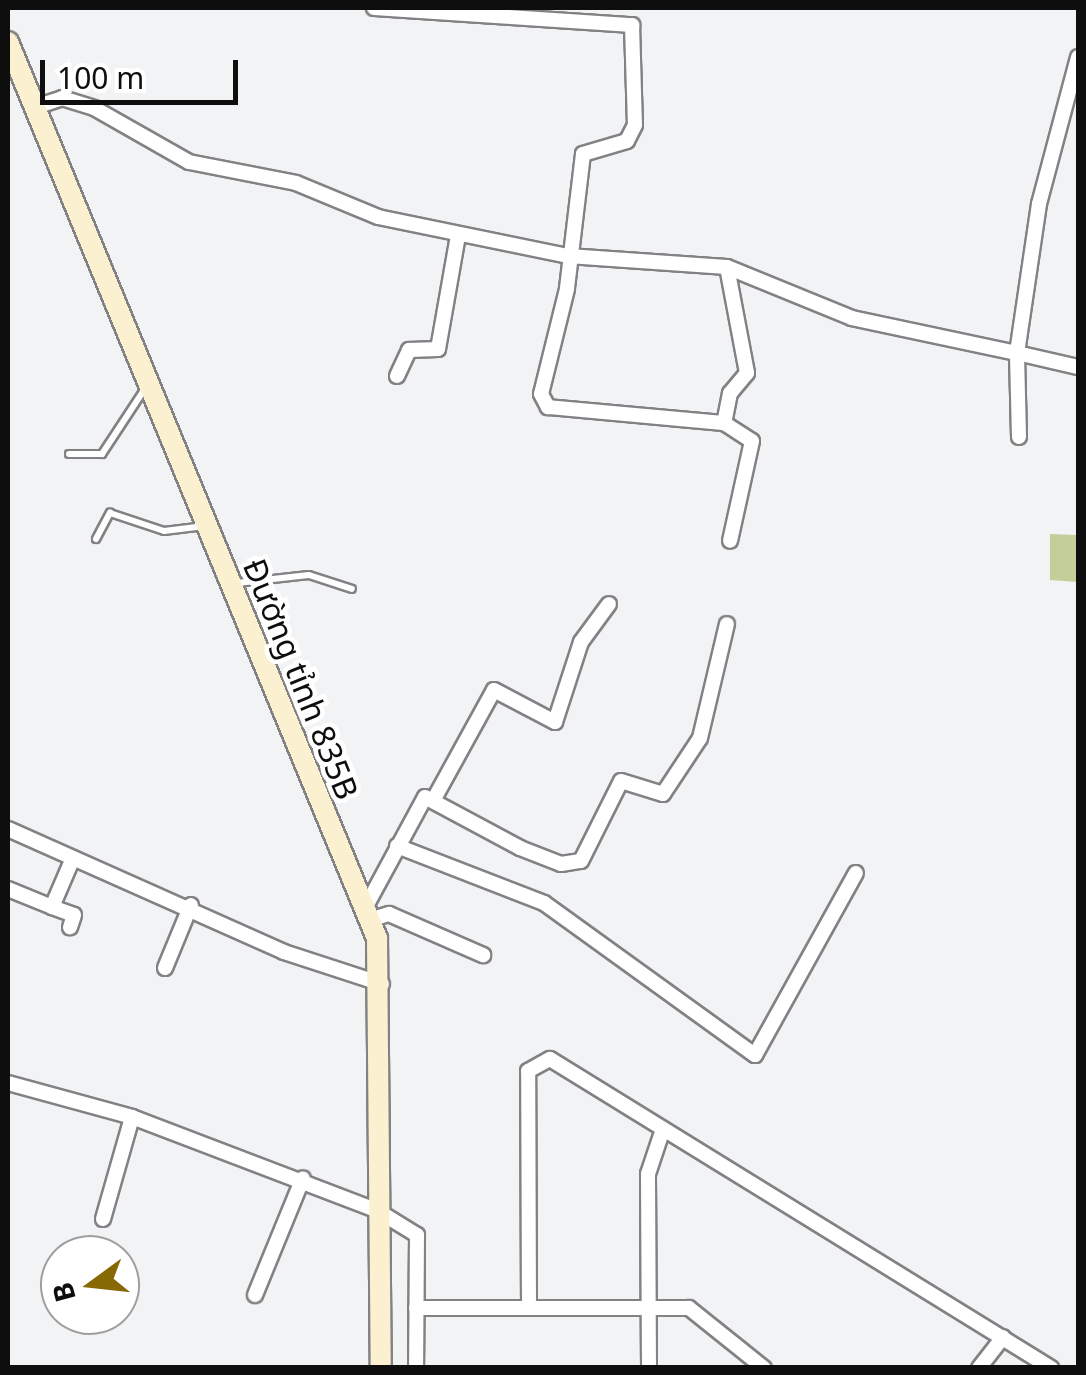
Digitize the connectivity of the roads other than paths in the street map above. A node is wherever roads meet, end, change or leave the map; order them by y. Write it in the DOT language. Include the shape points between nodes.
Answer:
graph roads {
  1 [pos="374,8"];
  2 [pos="8,42"];
  3 [pos="1078,57"];
  4 [pos="32,108"];
  5 [pos="458,236"];
  6 [pos="568,256"];
  7 [pos="727,267"];
  8 [pos="1017,353"];
  9 [pos="1078,368"];
  10 [pos="396,376"];
  11 [pos="146,386"];
  12 [pos="724,423"];
  13 [pos="1019,437"];
  14 [pos="68,454"];
  15 [pos="206,525"];
  16 [pos="96,539"];
  17 [pos="730,541"];
  18 [pos="231,584"];
  19 [pos="352,588"];
  20 [pos="608,604"];
  21 [pos="726,624"];
  22 [pos="434,799"];
  23 [pos="8,829"];
  24 [pos="396,846"];
  25 [pos="73,858"];
  26 [pos="856,873"];
  27 [pos="8,889"];
  28 [pos="191,905"];
  29 [pos="52,907"];
  30 [pos="367,915"];
  31 [pos="70,927"];
  32 [pos="483,954"];
  33 [pos="166,968"];
  34 [pos="383,984"];
  35 [pos="8,1083"];
  36 [pos="132,1117"];
  37 [pos="661,1135"];
  38 [pos="302,1178"];
  39 [pos="378,1211"];
  40 [pos="103,1219"];
  41 [pos="256,1296"];
  42 [pos="416,1308"];
  43 [pos="528,1308"];
  44 [pos="648,1308"];
  45 [pos="1003,1337"];
  46 [pos="381,1368"];
  47 [pos="416,1368"];
  48 [pos="650,1368"];
  49 [pos="764,1368"];
  50 [pos="979,1368"];
  51 [pos="1051,1368"];
  1 -- 6 [label="street" via="632,25 635,125 626,141 583,154"];
  2 -- 4 [label="main road, Đường tỉnh 835B"];
  3 -- 8 [label="street" via="1038,204"];
  4 -- 5 [label="street" via="62,98 188,162 296,183 378,217"];
  4 -- 11 [label="main road, Đường tỉnh 835B"];
  5 -- 6 [label="street"];
  5 -- 10 [label="street" via="438,350 409,350"];
  6 -- 7 [label="street"];
  6 -- 12 [label="street" via="543,404"];
  7 -- 8 [label="street" via="852,318"];
  7 -- 12 [label="street" via="747,373 730,393"];
  8 -- 9 [label="street"];
  8 -- 13 [label="street"];
  11 -- 14 [label="lane" via="102,454"];
  11 -- 15 [label="main road, Đường tỉnh 835B"];
  12 -- 17 [label="street" via="752,441"];
  15 -- 16 [label="lane" via="164,532 110,513"];
  15 -- 18 [label="main road, Đường tỉnh 835B"];
  18 -- 19 [label="lane" via="309,575"];
  18 -- 30 [label="main road, Đường tỉnh 835B"];
  20 -- 22 [label="street" via="581,642 555,722 494,690"];
  21 -- 22 [label="street" via="700,738 663,794 621,780 581,861 561,864 520,848"];
  22 -- 24 [label="street" via="417,804"];
  23 -- 25 [label="street"];
  24 -- 26 [label="street" via="544,903 755,1055"];
  24 -- 30 [label="street"];
  25 -- 28 [label="street"];
  25 -- 29 [label="street"];
  27 -- 29 [label="street"];
  28 -- 33 [label="street"];
  28 -- 34 [label="street" via="284,952"];
  29 -- 31 [label="street" via="74,915"];
  30 -- 32 [label="street" via="389,914"];
  30 -- 34 [label="main road, Đường tỉnh 835B"];
  34 -- 39 [label="main road, Đường tỉnh 835B"];
  35 -- 36 [label="street"];
  36 -- 38 [label="street"];
  36 -- 40 [label="street"];
  37 -- 43 [label="street" via="550,1059 528,1071"];
  37 -- 44 [label="street" via="648,1174"];
  37 -- 45 [label="street"];
  38 -- 39 [label="street"];
  38 -- 41 [label="street"];
  39 -- 42 [label="street" via="417,1235"];
  39 -- 46 [label="main road, Đường tỉnh 835B"];
  42 -- 43 [label="street"];
  42 -- 47 [label="street"];
  43 -- 44 [label="street"];
  44 -- 48 [label="street"];
  44 -- 49 [label="street" via="689,1308"];
  45 -- 50 [label="street"];
  45 -- 51 [label="street"];
}
